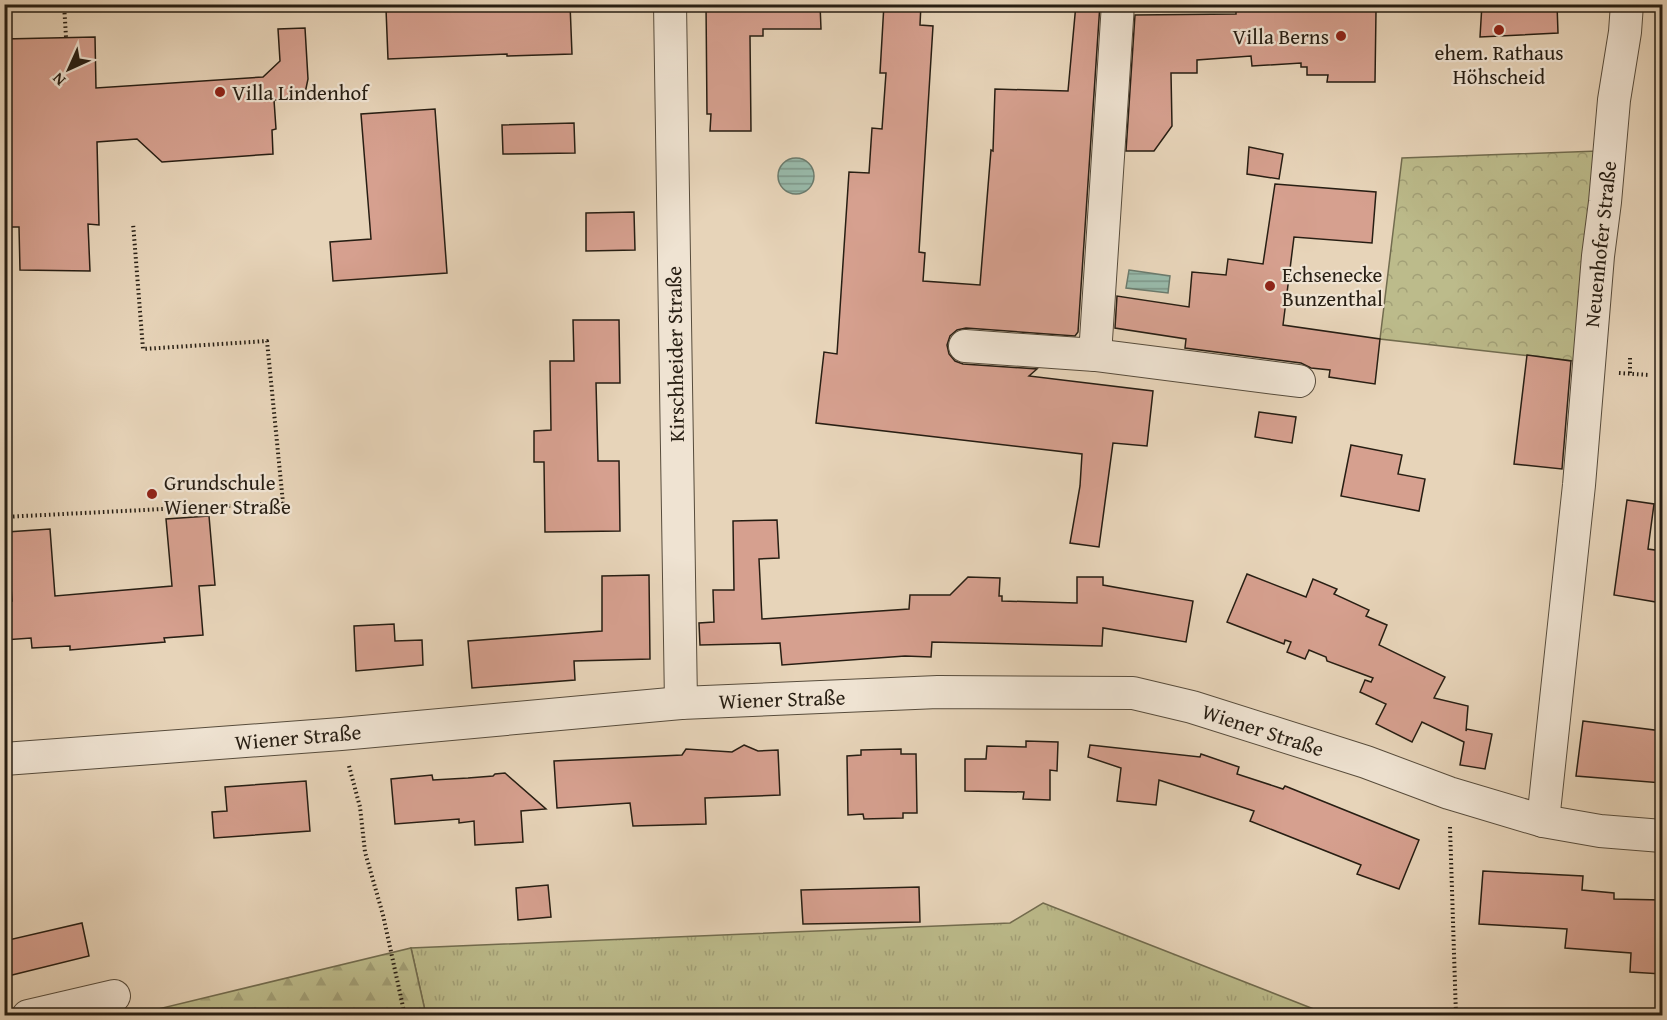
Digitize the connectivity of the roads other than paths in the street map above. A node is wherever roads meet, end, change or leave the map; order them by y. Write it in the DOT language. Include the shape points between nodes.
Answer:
graph roads {
  1 [pos="670,4"];
  2 [pos="1118,4"];
  3 [pos="1627,4"];
  4 [pos="965,346"];
  5 [pos="1095,355"];
  6 [pos="1299,381"];
  7 [pos="681,703"];
  8 [pos="4,759"];
  9 [pos="1543,821"];
  10 [pos="1662,836"];
  11 [pos="114,996"];
  12 [pos="28,1016"];
  1 -- 7 [label="street, Kirschheider Straße"];
  2 -- 5 [label="street"];
  3 -- 9 [label="street, Neuenhofer Straße" via="1614,100"];
  4 -- 5 [label="street"];
  5 -- 6 [label="street"];
  7 -- 8 [label="street, Wiener Straße"];
  7 -- 9 [label="street, Wiener Straße" via="938,692 1133,693 1192,707"];
  9 -- 10 [label="street, Wiener Straße"];
  11 -- 12 [label="street"];
}
